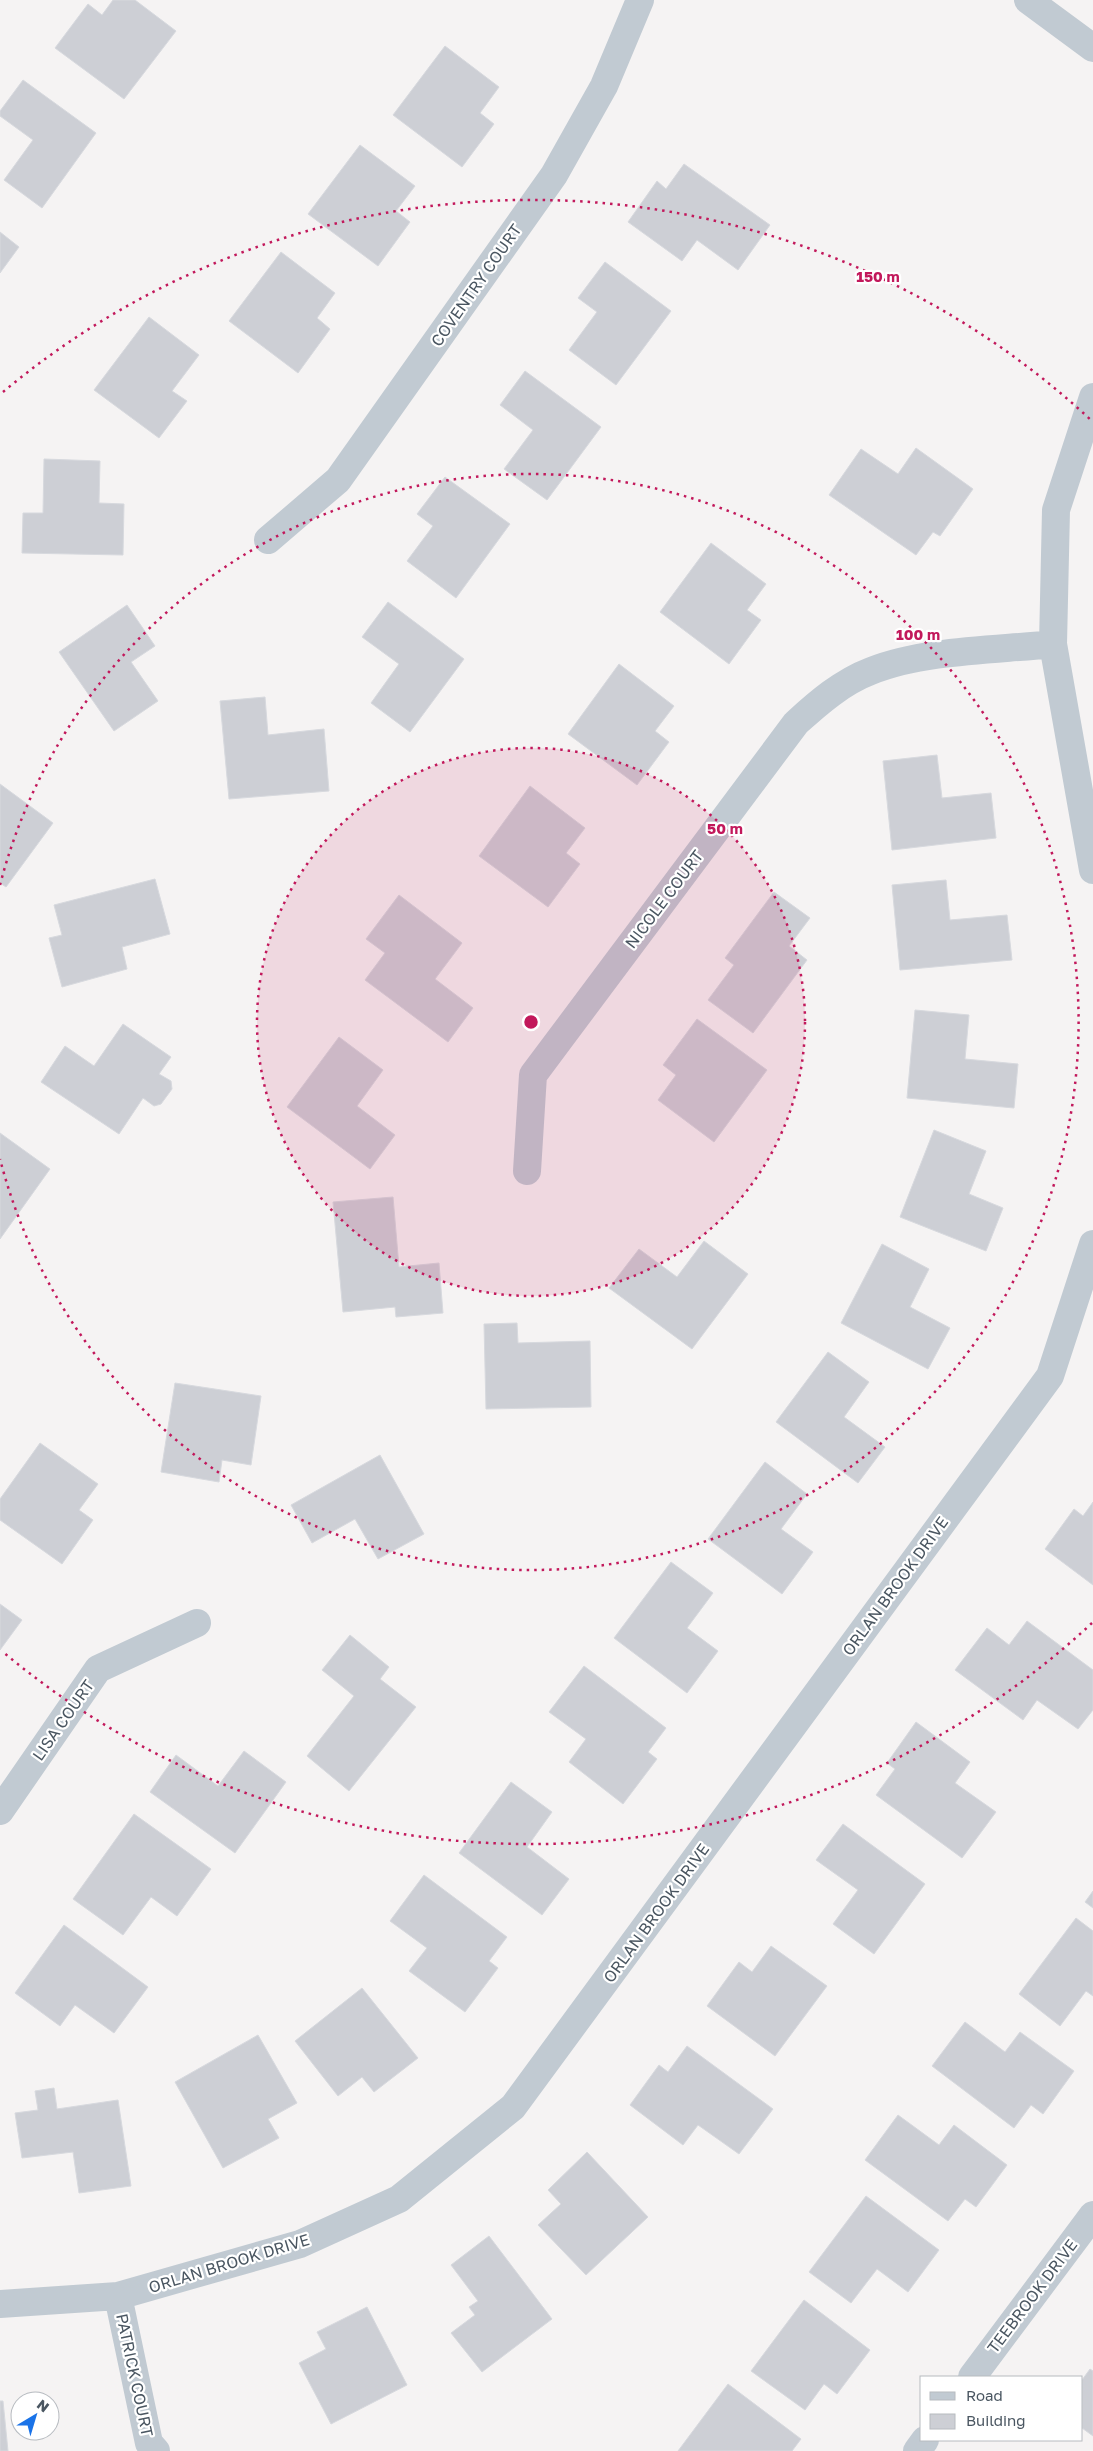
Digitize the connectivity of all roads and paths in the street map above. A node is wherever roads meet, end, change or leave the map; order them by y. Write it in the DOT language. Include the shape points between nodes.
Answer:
graph roads {
  1 [pos="640,0"];
  2 [pos="1028,0"];
  3 [pos="1093,48"];
  4 [pos="1093,397"];
  5 [pos="268,540"];
  6 [pos="1053,644"];
  7 [pos="1091,843"];
  8 [pos="1093,870"];
  9 [pos="527,1171"];
  10 [pos="1093,1244"];
  11 [pos="198,1623"];
  12 [pos="0,1811"];
  13 [pos="1093,2215"];
  14 [pos="118,2296"];
  15 [pos="0,2304"];
  16 [pos="973,2376"];
  17 [pos="156,2451"];
  1 -- 5 [label="street, COVENTRY COURT" via="604,86 554,175 338,480"];
  2 -- 3 [label="street"];
  4 -- 6 [label="street" via="1056,510"];
  6 -- 7 [label="street"];
  6 -- 9 [label="street, NICOLE COURT" via="925,657 870,671 829,694 796,723 533,1075"];
  7 -- 8 [label="street"];
  10 -- 14 [label="street, ORLAN BROOK DRIVE" via="1050,1376 514,2107 399,2199 300,2244"];
  11 -- 12 [label="street, LISA COURT" via="98,1669"];
  13 -- 16 [label="street, TEEBROOK DRIVE"];
  14 -- 15 [label="street, ORLAN BROOK DRIVE"];
  14 -- 17 [label="street, PATRICK COURT" via="149,2443"];
}
